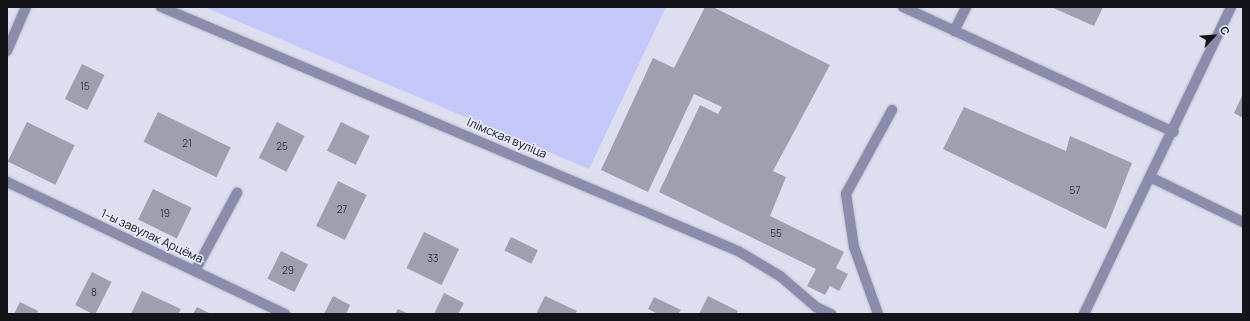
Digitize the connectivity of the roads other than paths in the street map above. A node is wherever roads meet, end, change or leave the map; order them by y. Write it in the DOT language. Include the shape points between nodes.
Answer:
graph roads {
  1 [pos="26,7"];
  2 [pos="161,7"];
  3 [pos="903,7"];
  4 [pos="966,7"];
  5 [pos="1231,7"];
  6 [pos="954,31"];
  7 [pos="7,51"];
  8 [pos="892,110"];
  9 [pos="1173,132"];
  10 [pos="1152,178"];
  11 [pos="7,182"];
  12 [pos="237,193"];
  13 [pos="1243,222"];
  14 [pos="195,271"];
  15 [pos="814,311"];
  16 [pos="285,314"];
  17 [pos="831,314"];
  18 [pos="878,314"];
  19 [pos="1084,314"];
  1 -- 7 [label="street"];
  2 -- 15 [label="street, Ілімская вуліца" via="738,251 780,276"];
  3 -- 6 [label="street"];
  4 -- 6 [label="street"];
  5 -- 9 [label="street"];
  6 -- 9 [label="street"];
  8 -- 18 [label="street" via="846,194 854,247"];
  9 -- 10 [label="street"];
  10 -- 13 [label="street"];
  10 -- 19 [label="street"];
  11 -- 14 [label="street, 1-ы завулак Арцёма"];
  12 -- 14 [label="street"];
  14 -- 16 [label="street, 1-ы завулак Арцёма"];
  15 -- 17 [label="street, Ілімская вуліца"];
}
